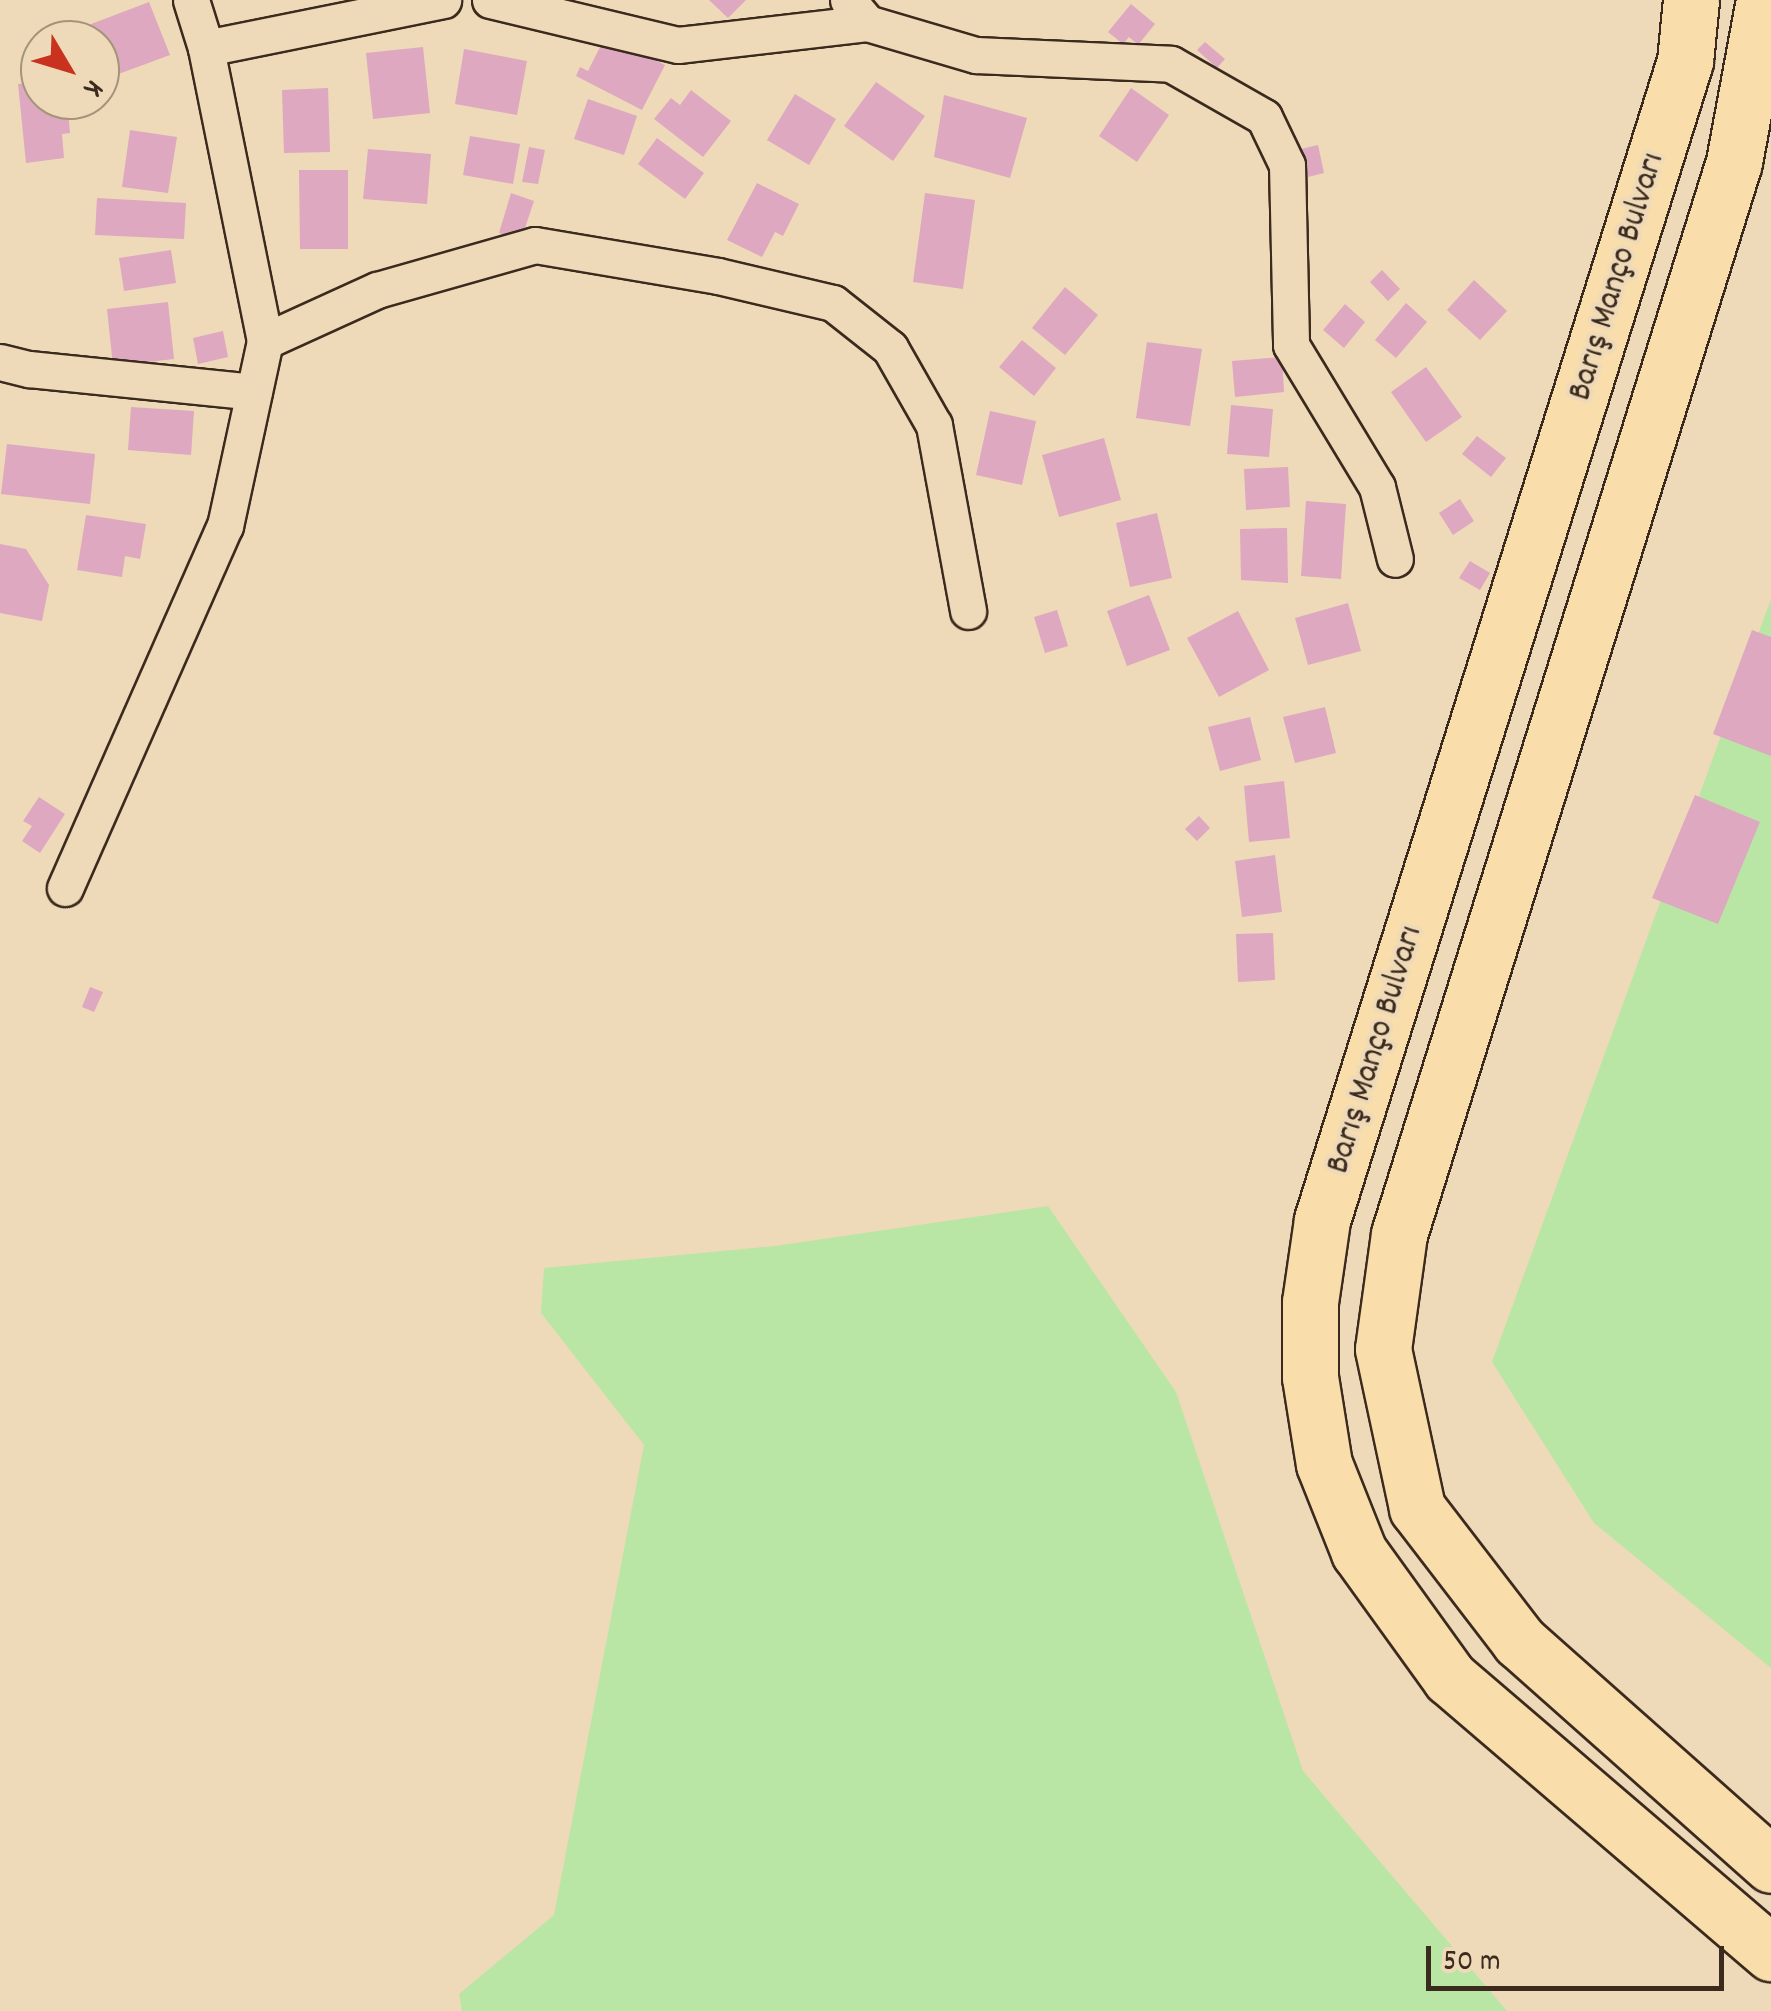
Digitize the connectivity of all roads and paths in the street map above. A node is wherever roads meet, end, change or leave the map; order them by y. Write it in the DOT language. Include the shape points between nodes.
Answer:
graph roads {
  1 [pos="190,0"];
  2 [pos="443,0"];
  3 [pos="490,0"];
  4 [pos="1691,0"];
  5 [pos="1764,0"];
  6 [pos="858,11"];
  7 [pos="206,48"];
  8 [pos="265,341"];
  9 [pos="0,362"];
  10 [pos="254,392"];
  11 [pos="1395,559"];
  12 [pos="968,611"];
  13 [pos="65,888"];
  14 [pos="1771,1864"];
  15 [pos="1771,1953"];
  1 -- 7 [label="street"];
  2 -- 7 [label="street"];
  3 -- 6 [label="street" via="678,44"];
  4 -- 15 [label="main road, Barış Manço Bulvarı" via="1685,62 1322,1220 1310,1302 1310,1377 1324,1464 1359,1552 1438,1662"];
  5 -- 14 [label="main road" via="1734,162 1399,1234 1383,1348 1417,1508 1520,1641"];
  6 -- 11 [label="street" via="976,55 1171,64 1264,116 1287,165 1291,346 1377,487"];
  7 -- 8 [label="street"];
  8 -- 10 [label="street"];
  8 -- 12 [label="street" via="377,290 535,245 833,303 890,348 934,424"];
  9 -- 10 [label="street"];
  10 -- 13 [label="street" via="225,526"];
}
